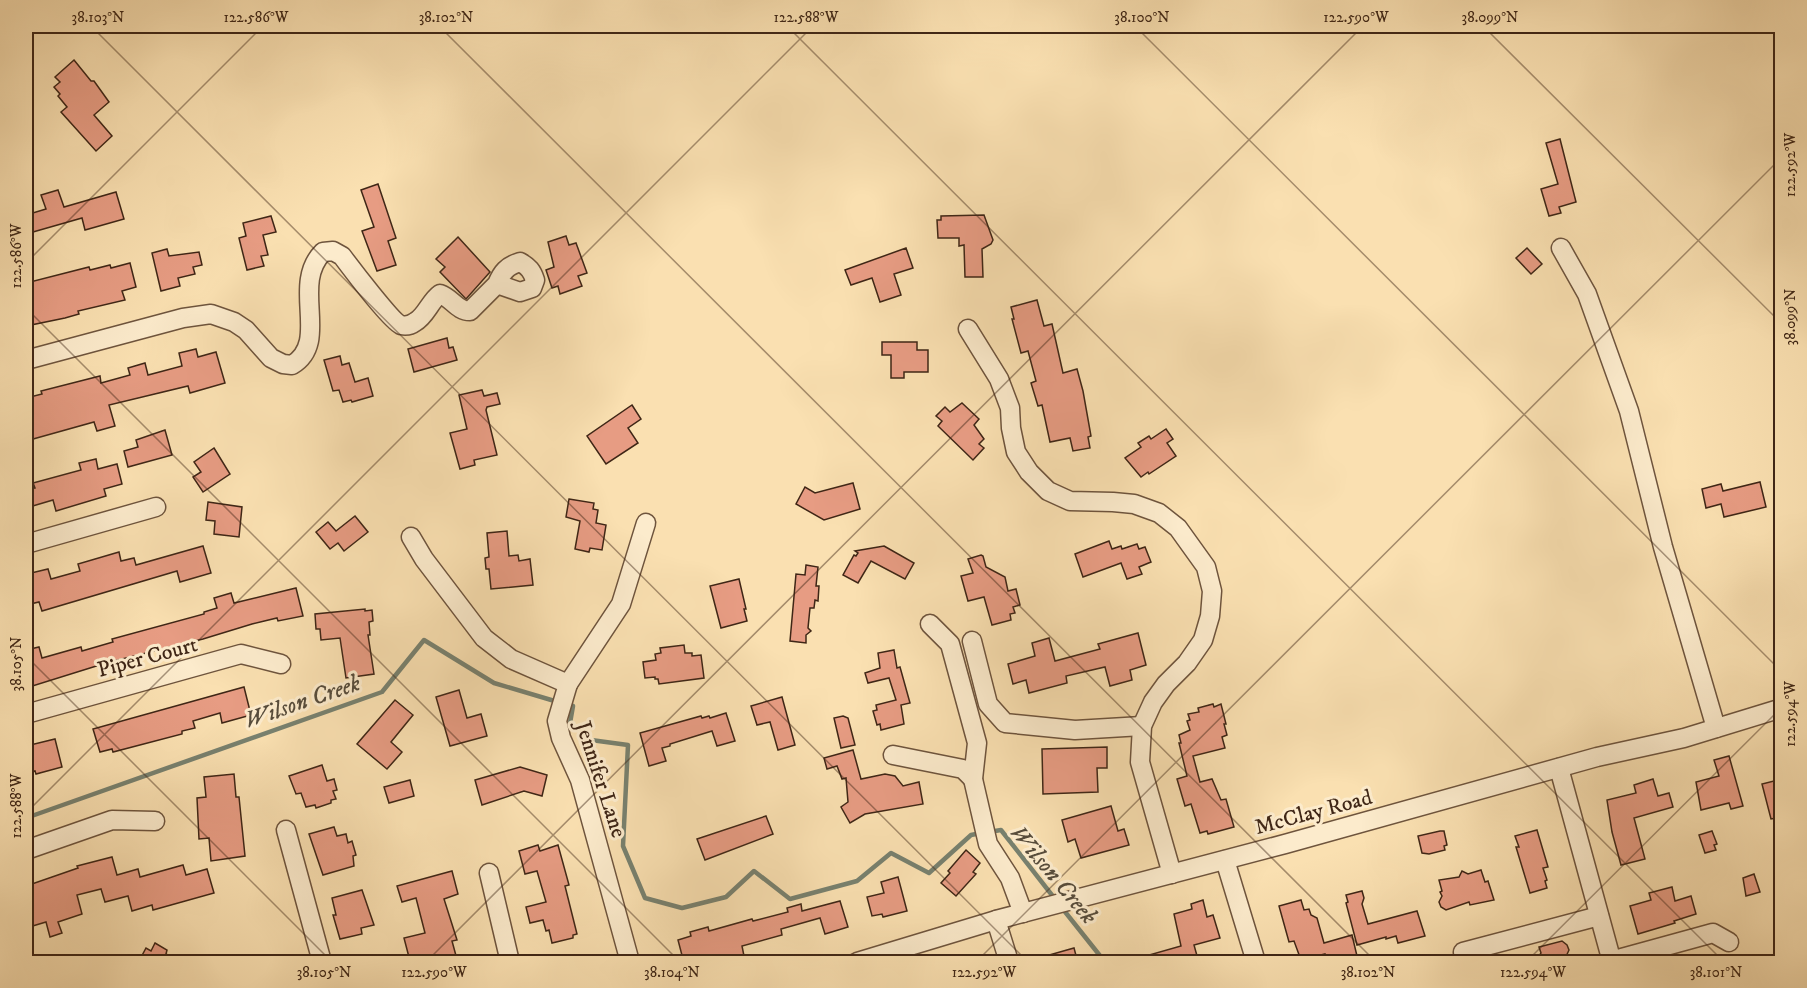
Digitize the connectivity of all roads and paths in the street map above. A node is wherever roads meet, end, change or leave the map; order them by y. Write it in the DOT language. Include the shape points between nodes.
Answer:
graph roads {
  1 [pos="1561,248"];
  2 [pos="497,284"];
  3 [pos="968,329"];
  4 [pos="26,360"];
  5 [pos="156,507"];
  6 [pos="646,523"];
  7 [pos="411,537"];
  8 [pos="26,544"];
  9 [pos="930,624"];
  10 [pos="972,641"];
  11 [pos="281,664"];
  12 [pos="567,688"];
  13 [pos="1782,708"];
  14 [pos="26,714"];
  15 [pos="1142,726"];
  16 [pos="1716,728"];
  17 [pos="893,755"];
  18 [pos="1559,768"];
  19 [pos="973,779"];
  20 [pos="155,821"];
  21 [pos="286,830"];
  22 [pos="26,850"];
  23 [pos="1225,860"];
  24 [pos="489,873"];
  25 [pos="1172,874"];
  26 [pos="1023,913"];
  27 [pos="1599,915"];
  28 [pos="996,920"];
  29 [pos="1729,942"];
  30 [pos="1463,952"];
  31 [pos="1611,962"];
  32 [pos="322,963"];
  33 [pos="510,963"];
  34 [pos="630,963"];
  35 [pos="857,963"];
  36 [pos="1009,963"];
  37 [pos="1256,963"];
  1 -- 16 [label="street" via="1587,294 1629,411 1663,547"];
  2 -- 4 [label="street" via="470,311 460,309 440,294 416,322 402,325 342,256 333,251 323,252 315,260 308,281 308,346 292,365 271,358 234,322 211,314"];
  3 -- 15 [label="street" via="999,379 1010,408 1016,452 1048,491 1070,501 1134,504 1160,513 1178,528 1206,567 1212,591 1203,640 1153,702"];
  5 -- 8 [label="street"];
  6 -- 12 [label="street, Jennifer Lane" via="621,604"];
  7 -- 12 [label="street" via="484,638 511,658"];
  9 -- 19 [label="street" via="950,644 977,743"];
  10 -- 15 [label="street" via="988,704 1005,723 1075,730"];
  11 -- 14 [label="street, Piper Court" via="241,654"];
  12 -- 34 [label="street, Jennifer Lane" via="557,722 580,780"];
  13 -- 16 [label="street, McClay Road"];
  15 -- 25 [label="street" via="1140,762"];
  16 -- 18 [label="street, McClay Road"];
  17 -- 19 [label="street" via="963,769"];
  18 -- 23 [label="street, McClay Road"];
  18 -- 27 [label="street"];
  19 -- 26 [label="street" via="988,844 1010,878"];
  20 -- 22 [label="street" via="112,820"];
  21 -- 32 [label="street"];
  23 -- 25 [label="street, McClay Road"];
  23 -- 37 [label="street"];
  24 -- 33 [label="street"];
  25 -- 26 [label="street, McClay Road"];
  26 -- 28 [label="street, McClay Road"];
  27 -- 30 [label="street"];
  27 -- 31 [label="street"];
  28 -- 35 [label="street, McClay Road"];
  28 -- 36 [label="street"];
  29 -- 31 [label="street" via="1713,933"];
}
